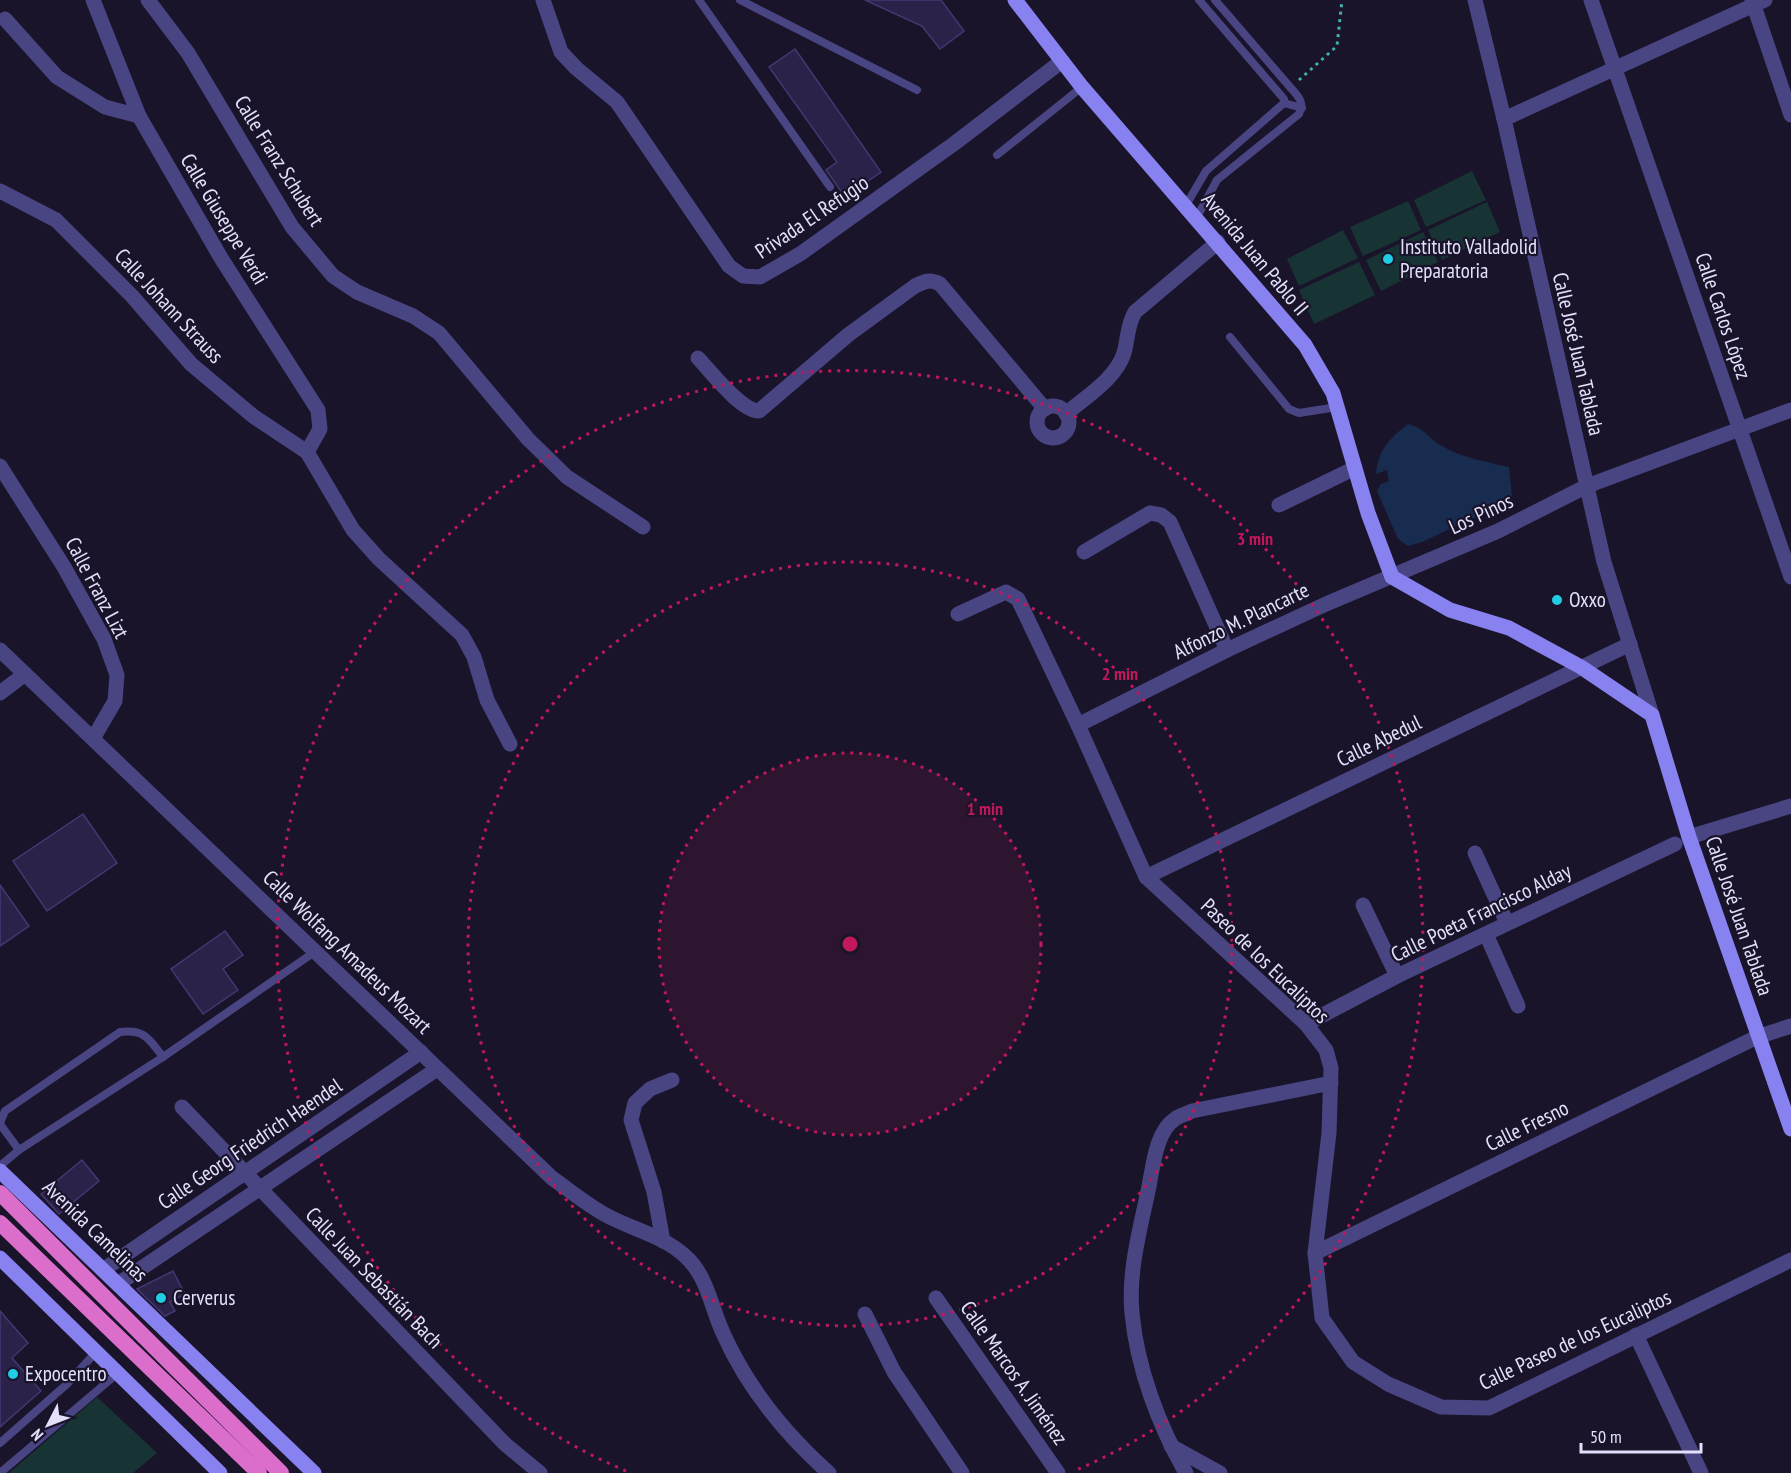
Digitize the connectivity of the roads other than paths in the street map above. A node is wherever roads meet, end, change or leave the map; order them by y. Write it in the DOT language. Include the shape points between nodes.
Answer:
graph roads {
  1 [pos="93,0"];
  2 [pos="148,0"];
  3 [pos="543,0"];
  4 [pos="699,0"];
  5 [pos="740,0"];
  6 [pos="1015,0"];
  7 [pos="1199,0"];
  8 [pos="1215,0"];
  9 [pos="1475,0"];
  10 [pos="1591,0"];
  11 [pos="1757,2"];
  12 [pos="5,19"];
  13 [pos="1062,62"];
  14 [pos="1615,68"];
  15 [pos="1082,87"];
  16 [pos="917,90"];
  17 [pos="1284,103"];
  18 [pos="1302,108"];
  19 [pos="1791,115"];
  20 [pos="139,116"];
  21 [pos="1504,119"];
  22 [pos="997,154"];
  23 [pos="830,187"];
  24 [pos="0,191"];
  25 [pos="1186,205"];
  26 [pos="1197,218"];
  27 [pos="1218,242"];
  28 [pos="1230,337"];
  29 [pos="698,358"];
  30 [pos="1337,407"];
  31 [pos="1045,409"];
  32 [pos="1791,410"];
  33 [pos="1066,414"];
  34 [pos="1740,427"];
  35 [pos="307,452"];
  36 [pos="0,466"];
  37 [pos="1355,468"];
  38 [pos="1587,486"];
  39 [pos="1278,505"];
  40 [pos="643,527"];
  41 [pos="1084,552"];
  42 [pos="1392,577"];
  43 [pos="1791,577"];
  44 [pos="958,614"];
  45 [pos="1630,644"];
  46 [pos="0,650"];
  47 [pos="1227,650"];
  48 [pos="1581,667"];
  49 [pos="25,674"];
  50 [pos="0,693"];
  51 [pos="1652,715"];
  52 [pos="1078,725"];
  53 [pos="94,738"];
  54 [pos="510,744"];
  55 [pos="1791,806"];
  56 [pos="1689,837"];
  57 [pos="1675,844"];
  58 [pos="1475,853"];
  59 [pos="1146,877"];
  60 [pos="1363,905"];
  61 [pos="1507,923"];
  62 [pos="1486,934"];
  63 [pos="316,951"];
  64 [pos="1397,976"];
  65 [pos="1518,1006"];
  66 [pos="1306,1024"];
  67 [pos="1791,1026"];
  68 [pos="1757,1037"];
  69 [pos="421,1052"];
  70 [pos="163,1058"];
  71 [pos="437,1069"];
  72 [pos="672,1080"];
  73 [pos="1331,1083"];
  74 [pos="182,1107"];
  75 [pos="0,1124"];
  76 [pos="1791,1129"];
  77 [pos="19,1150"];
  78 [pos="0,1166"];
  79 [pos="0,1171"];
  80 [pos="246,1174"];
  81 [pos="259,1189"];
  82 [pos="0,1193"];
  83 [pos="0,1223"];
  84 [pos="663,1241"];
  85 [pos="1315,1253"];
  86 [pos="0,1258"];
  87 [pos="1791,1260"];
  88 [pos="103,1270"];
  89 [pos="118,1284"];
  90 [pos="936,1298"];
  91 [pos="865,1314"];
  92 [pos="1636,1335"];
  93 [pos="96,1352"];
  94 [pos="118,1373"];
  95 [pos="0,1443"];
  96 [pos="1171,1446"];
  97 [pos="0,1473"];
  98 [pos="220,1473"];
  99 [pos="259,1473"];
  100 [pos="281,1473"];
  101 [pos="314,1473"];
  102 [pos="540,1473"];
  103 [pos="829,1473"];
  104 [pos="962,1473"];
  105 [pos="1058,1473"];
  106 [pos="1186,1473"];
  107 [pos="1220,1473"];
  108 [pos="1701,1473"];
  1 -- 20 [label="street, Calle Giuseppe Verdi"];
  2 -- 40 [label="street, Calle Franz Schubert" via="188,53 292,227 333,276 439,333 528,439 567,477"];
  3 -- 13 [label="street, Privada El Refugio" via="561,51 617,102 729,266 743,276 760,277 800,255"];
  4 -- 23 [label="lane"];
  5 -- 16 [label="lane"];
  6 -- 13 [label="main road, Avenida Juan Pablo II"];
  7 -- 17 [label="lane"];
  8 -- 18 [label="lane" via="1290,87"];
  9 -- 21 [label="street, Calle José Juan Tablada"];
  10 -- 14 [label="street, Calle Carlos López"];
  11 -- 14 [label="street"];
  11 -- 19 [label="street"];
  12 -- 20 [label="street" via="57,77 105,107"];
  13 -- 15 [label="main road, Avenida Juan Pablo II"];
  14 -- 21 [label="street"];
  14 -- 34 [label="street, Calle Carlos López"];
  15 -- 22 [label="lane"];
  15 -- 25 [label="main road, Avenida Juan Pablo II"];
  17 -- 18 [label="lane"];
  17 -- 25 [label="lane" via="1206,171"];
  18 -- 26 [label="lane" via="1217,180"];
  20 -- 35 [label="street, Calle Giuseppe Verdi" via="221,258 318,410 320,429"];
  21 -- 38 [label="street, Calle José Juan Tablada"];
  24 -- 35 [label="street, Calle Johann Strauss" via="56,220 132,296 191,364 253,416"];
  25 -- 26 [label="main road, Avenida Juan Pablo II"];
  26 -- 27 [label="main road, Avenida Juan Pablo II"];
  27 -- 30 [label="main road, Avenida Juan Pablo II" via="1305,345"];
  27 -- 33 [label="street" via="1135,312 1129,322 1124,354 1115,371"];
  28 -- 30 [label="lane" via="1289,409 1299,414"];
  29 -- 31 [label="street" via="741,402 752,411 759,411 848,335 915,286 933,281 940,284"];
  30 -- 37 [label="main road, Avenida Juan Pablo II"];
  31 -- 33 [label="street" via="1060,408"];
  31 -- 33 [label="street" via="1038,417 1038,427 1048,437 1058,437 1066,431"];
  32 -- 34 [label="street, Los Pinos"];
  34 -- 38 [label="street, Los Pinos"];
  34 -- 43 [label="street, Calle Carlos López"];
  35 -- 54 [label="street" via="353,530 462,635 474,657 487,700"];
  36 -- 53 [label="street, Calle Franz Lizt" via="64,567 104,639 117,675 115,701"];
  37 -- 39 [label="street"];
  37 -- 42 [label="main road, Avenida Juan Pablo II"];
  38 -- 42 [label="street, Los Pinos" via="1498,531"];
  38 -- 45 [label="street, Calle José Juan Tablada" via="1604,562"];
  41 -- 47 [label="street" via="1150,513 1161,515 1170,522"];
  42 -- 47 [label="street, Alfonzo M. Plancarte"];
  42 -- 48 [label="main road" via="1450,610 1509,628"];
  44 -- 52 [label="street, Paseo de los Eucaliptos" via="1006,592 1018,599"];
  45 -- 48 [label="street, Calle Abedul"];
  45 -- 51 [label="street, Calle José Juan Tablada"];
  46 -- 49 [label="street, Calle Wolfang Amadeus Mozart"];
  47 -- 52 [label="street, Alfonzo M. Plancarte"];
  48 -- 51 [label="main road"];
  48 -- 59 [label="street, Calle Abedul"];
  49 -- 50 [label="street"];
  49 -- 53 [label="street, Calle Wolfang Amadeus Mozart"];
  51 -- 56 [label="main road, Calle José Juan Tablada"];
  52 -- 59 [label="street, Paseo de los Eucaliptos"];
  53 -- 63 [label="street, Calle Wolfang Amadeus Mozart"];
  55 -- 56 [label="street"];
  56 -- 68 [label="main road, Calle José Juan Tablada"];
  57 -- 61 [label="street, Calle Poeta Francisco Alday"];
  58 -- 61 [label="street"];
  59 -- 66 [label="street, Paseo de los Eucaliptos"];
  60 -- 64 [label="street"];
  61 -- 62 [label="street, Calle Poeta Francisco Alday"];
  62 -- 64 [label="street, Calle Poeta Francisco Alday"];
  62 -- 65 [label="street"];
  63 -- 69 [label="street, Calle Wolfang Amadeus Mozart"];
  63 -- 70 [label="lane"];
  64 -- 66 [label="street, Calle Poeta Francisco Alday"];
  66 -- 73 [label="street, Paseo de los Eucaliptos" via="1326,1050 1332,1068"];
  67 -- 68 [label="street, Calle Fresno"];
  68 -- 76 [label="main road, Calle José Juan Tablada"];
  68 -- 85 [label="street, Calle Fresno"];
  69 -- 71 [label="street, Calle Wolfang Amadeus Mozart"];
  69 -- 80 [label="street, Calle Georg Friedrich Haendel"];
  70 -- 75 [label="lane" via="147,1037 135,1030 120,1032 5,1111"];
  70 -- 77 [label="lane"];
  71 -- 81 [label="street, Calle Georg Friedrich Haendel"];
  71 -- 84 [label="street, Calle Wolfang Amadeus Mozart" via="552,1178 605,1215"];
  72 -- 84 [label="street" via="650,1089 635,1103 631,1120 654,1192"];
  73 -- 85 [label="street, Paseo de los Eucaliptos"];
  73 -- 96 [label="street" via="1192,1112 1174,1119 1165,1130 1156,1152 1134,1260 1132,1312 1142,1369"];
  74 -- 80 [label="street, Calle Juan Sebastián Bach"];
  75 -- 77 [label="lane"];
  77 -- 78 [label="lane"];
  79 -- 88 [label="main road, Avenida Camelinas"];
  80 -- 81 [label="street, Calle Juan Sebastián Bach"];
  80 -- 88 [label="street, Calle Georg Friedrich Haendel"];
  81 -- 89 [label="street, Calle Georg Friedrich Haendel"];
  81 -- 102 [label="street, Calle Juan Sebastián Bach" via="506,1444"];
  82 -- 100 [label="highway, Avenida Camelinas"];
  83 -- 99 [label="highway"];
  84 -- 103 [label="street, Calle Wolfang Amadeus Mozart" via="686,1256 705,1284 723,1333 753,1391 794,1442"];
  85 -- 92 [label="street, Calle Paseo de los Eucaliptos" via="1322,1318 1353,1362 1388,1384 1441,1407 1489,1408"];
  86 -- 93 [label="main road"];
  87 -- 92 [label="street, Calle Paseo de los Eucaliptos"];
  88 -- 89 [label="main road, Avenida Camelinas"];
  89 -- 101 [label="main road, Avenida Camelinas"];
  90 -- 105 [label="street, Calle Marcos A. Jiménez"];
  91 -- 104 [label="street" via="894,1372"];
  92 -- 108 [label="street"];
  93 -- 94 [label="main road"];
  93 -- 95 [label="lane" via="67,1384"];
  94 -- 97 [label="lane"];
  94 -- 98 [label="main road"];
  96 -- 106 [label="street"];
  96 -- 107 [label="street"];
}
